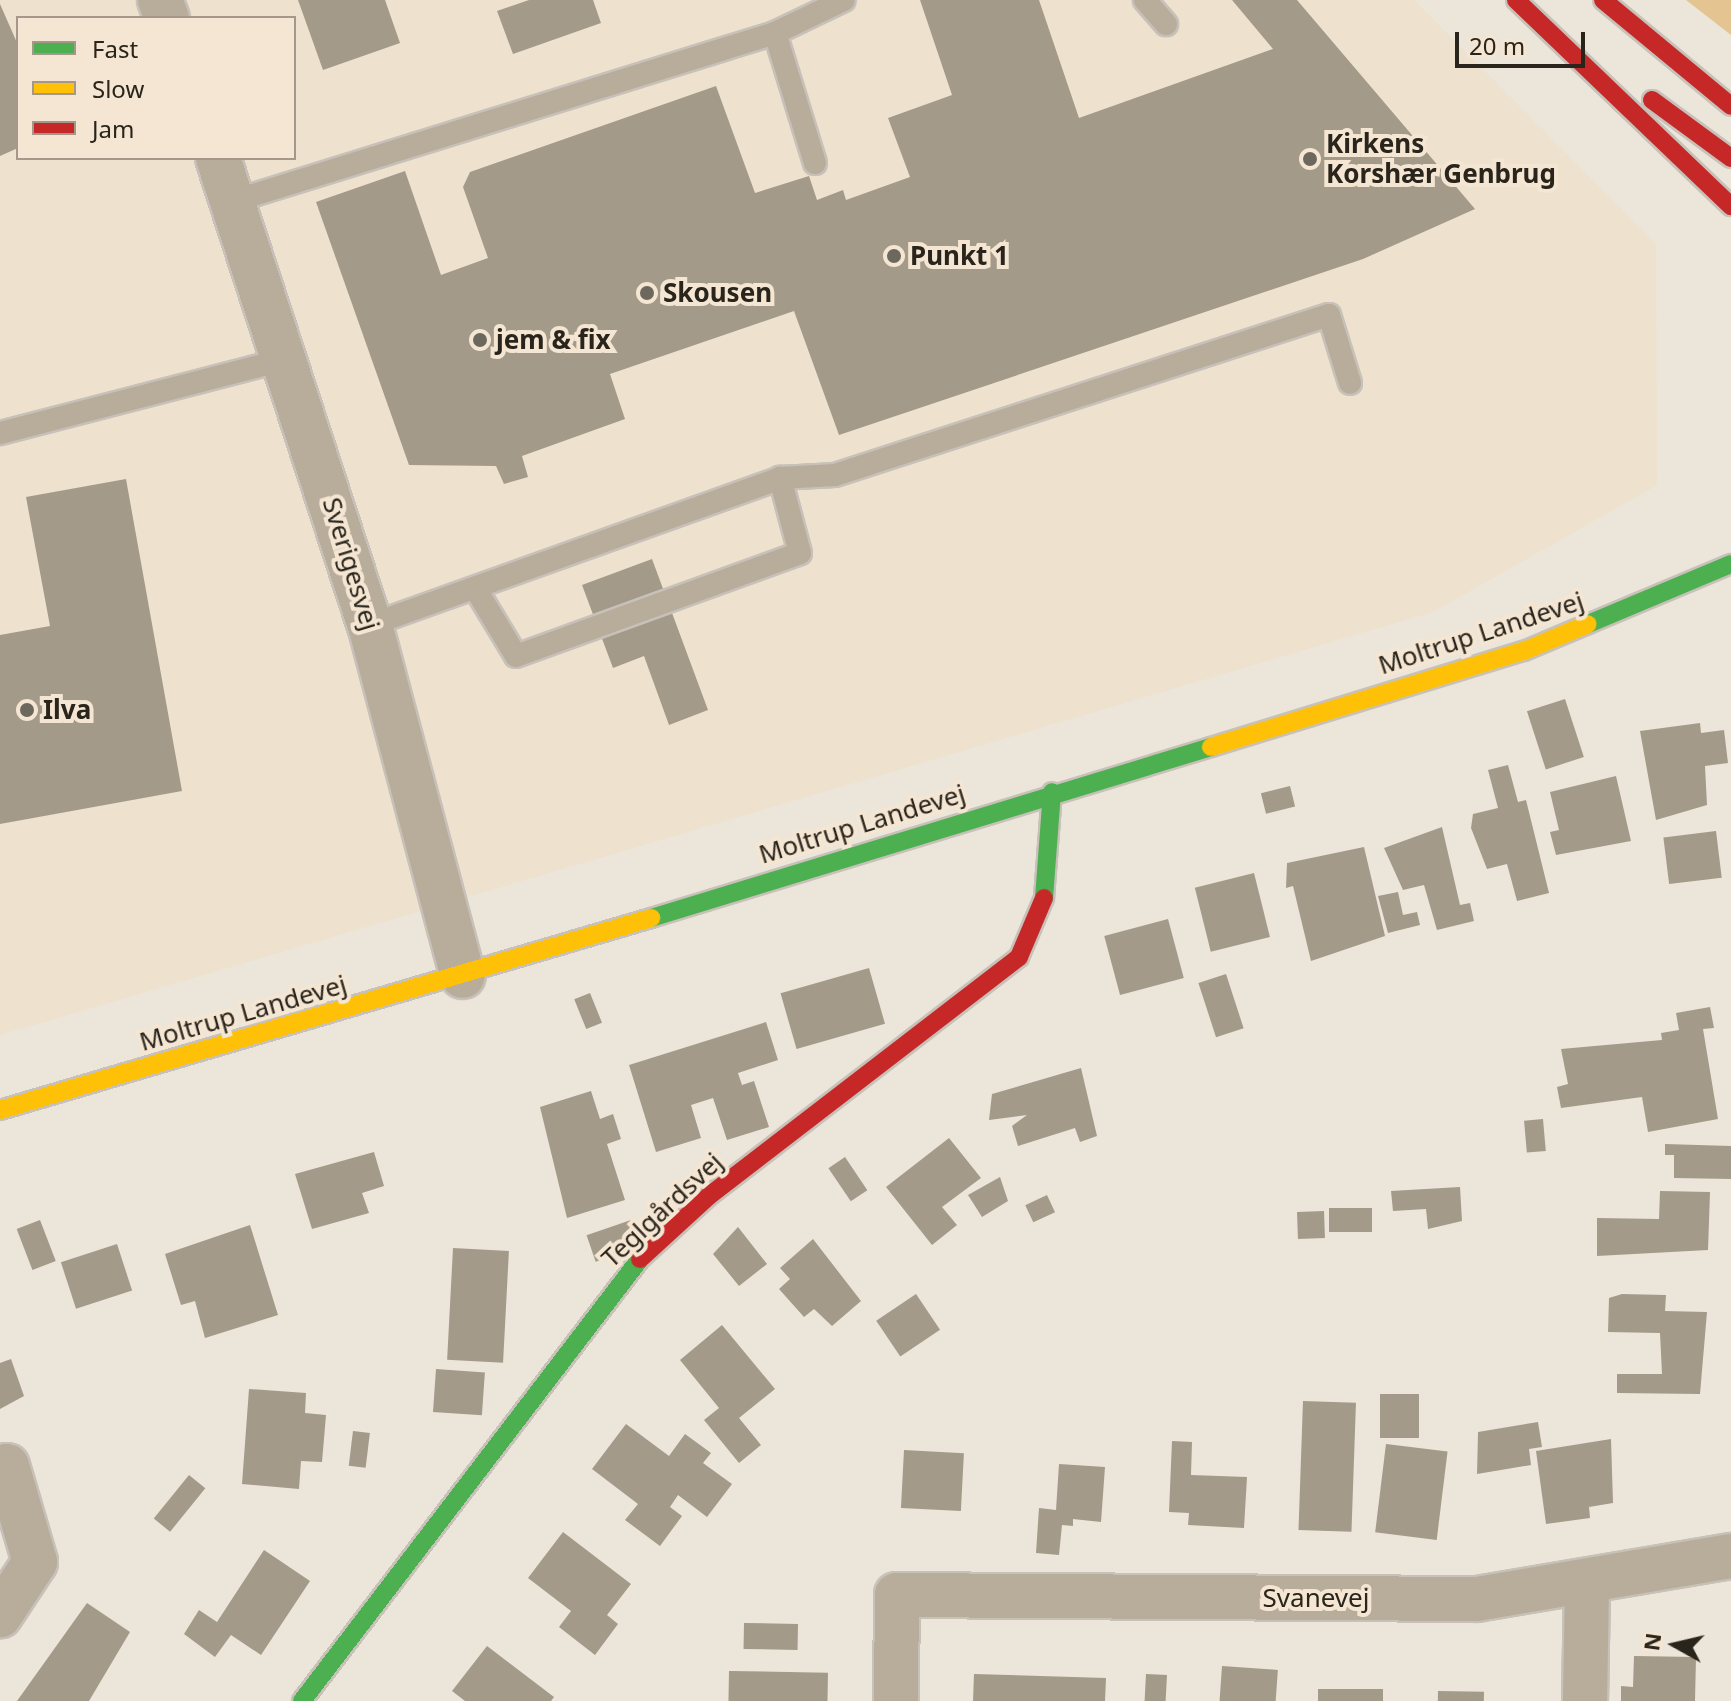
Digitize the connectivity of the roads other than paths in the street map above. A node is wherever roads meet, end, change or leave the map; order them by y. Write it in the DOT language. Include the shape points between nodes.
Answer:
graph roads {
  1 [pos="844,0"];
  2 [pos="1145,0"];
  3 [pos="1516,0"];
  4 [pos="1603,0"];
  5 [pos="1166,24"];
  6 [pos="775,33"];
  7 [pos="1573,56"];
  8 [pos="1731,106"];
  9 [pos="1731,158"];
  10 [pos="219,160"];
  11 [pos="815,163"];
  12 [pos="234,201"];
  13 [pos="1731,206"];
  14 [pos="286,359"];
  15 [pos="1350,383"];
  16 [pos="0,433"];
  17 [pos="780,478"];
  18 [pos="1731,564"];
  19 [pos="475,588"];
  20 [pos="370,625"];
  21 [pos="1052,792"];
  22 [pos="463,976"];
  23 [pos="0,1110"];
  24 [pos="0,1468"];
  25 [pos="1731,1556"];
  26 [pos="1587,1584"];
  27 [pos="0,1615"];
  28 [pos="302,1701"];
  29 [pos="896,1701"];
  30 [pos="1585,1701"];
  1 -- 6 [label="lane"];
  2 -- 5 [label="lane"];
  3 -- 7 [label="street"];
  4 -- 8 [label="street"];
  6 -- 11 [label="lane"];
  6 -- 12 [label="lane"];
  7 -- 9 [label="street" via="1660,104"];
  7 -- 13 [label="street"];
  10 -- 12 [label="street, Sverigesvej"];
  12 -- 14 [label="street, Sverigesvej"];
  14 -- 16 [label="lane"];
  14 -- 20 [label="street, Sverigesvej"];
  15 -- 17 [label="lane" via="1329,315 835,475"];
  17 -- 19 [label="lane"];
  17 -- 19 [label="lane" via="800,553 516,656"];
  18 -- 21 [label="street, Moltrup Landevej" via="1524,651"];
  19 -- 20 [label="lane"];
  20 -- 22 [label="street, Sverigesvej"];
  21 -- 22 [label="street, Moltrup Landevej"];
  21 -- 28 [label="street, Teglgårdsvej" via="1043,911 1019,957 709,1196 631,1268"];
  22 -- 23 [label="street, Moltrup Landevej"];
  24 -- 27 [label="street" via="7,1466 35,1562"];
  25 -- 26 [label="street, Svanevej"];
  26 -- 29 [label="street, Svanevej" via="1477,1599 897,1595"];
  26 -- 30 [label="street"];
}
